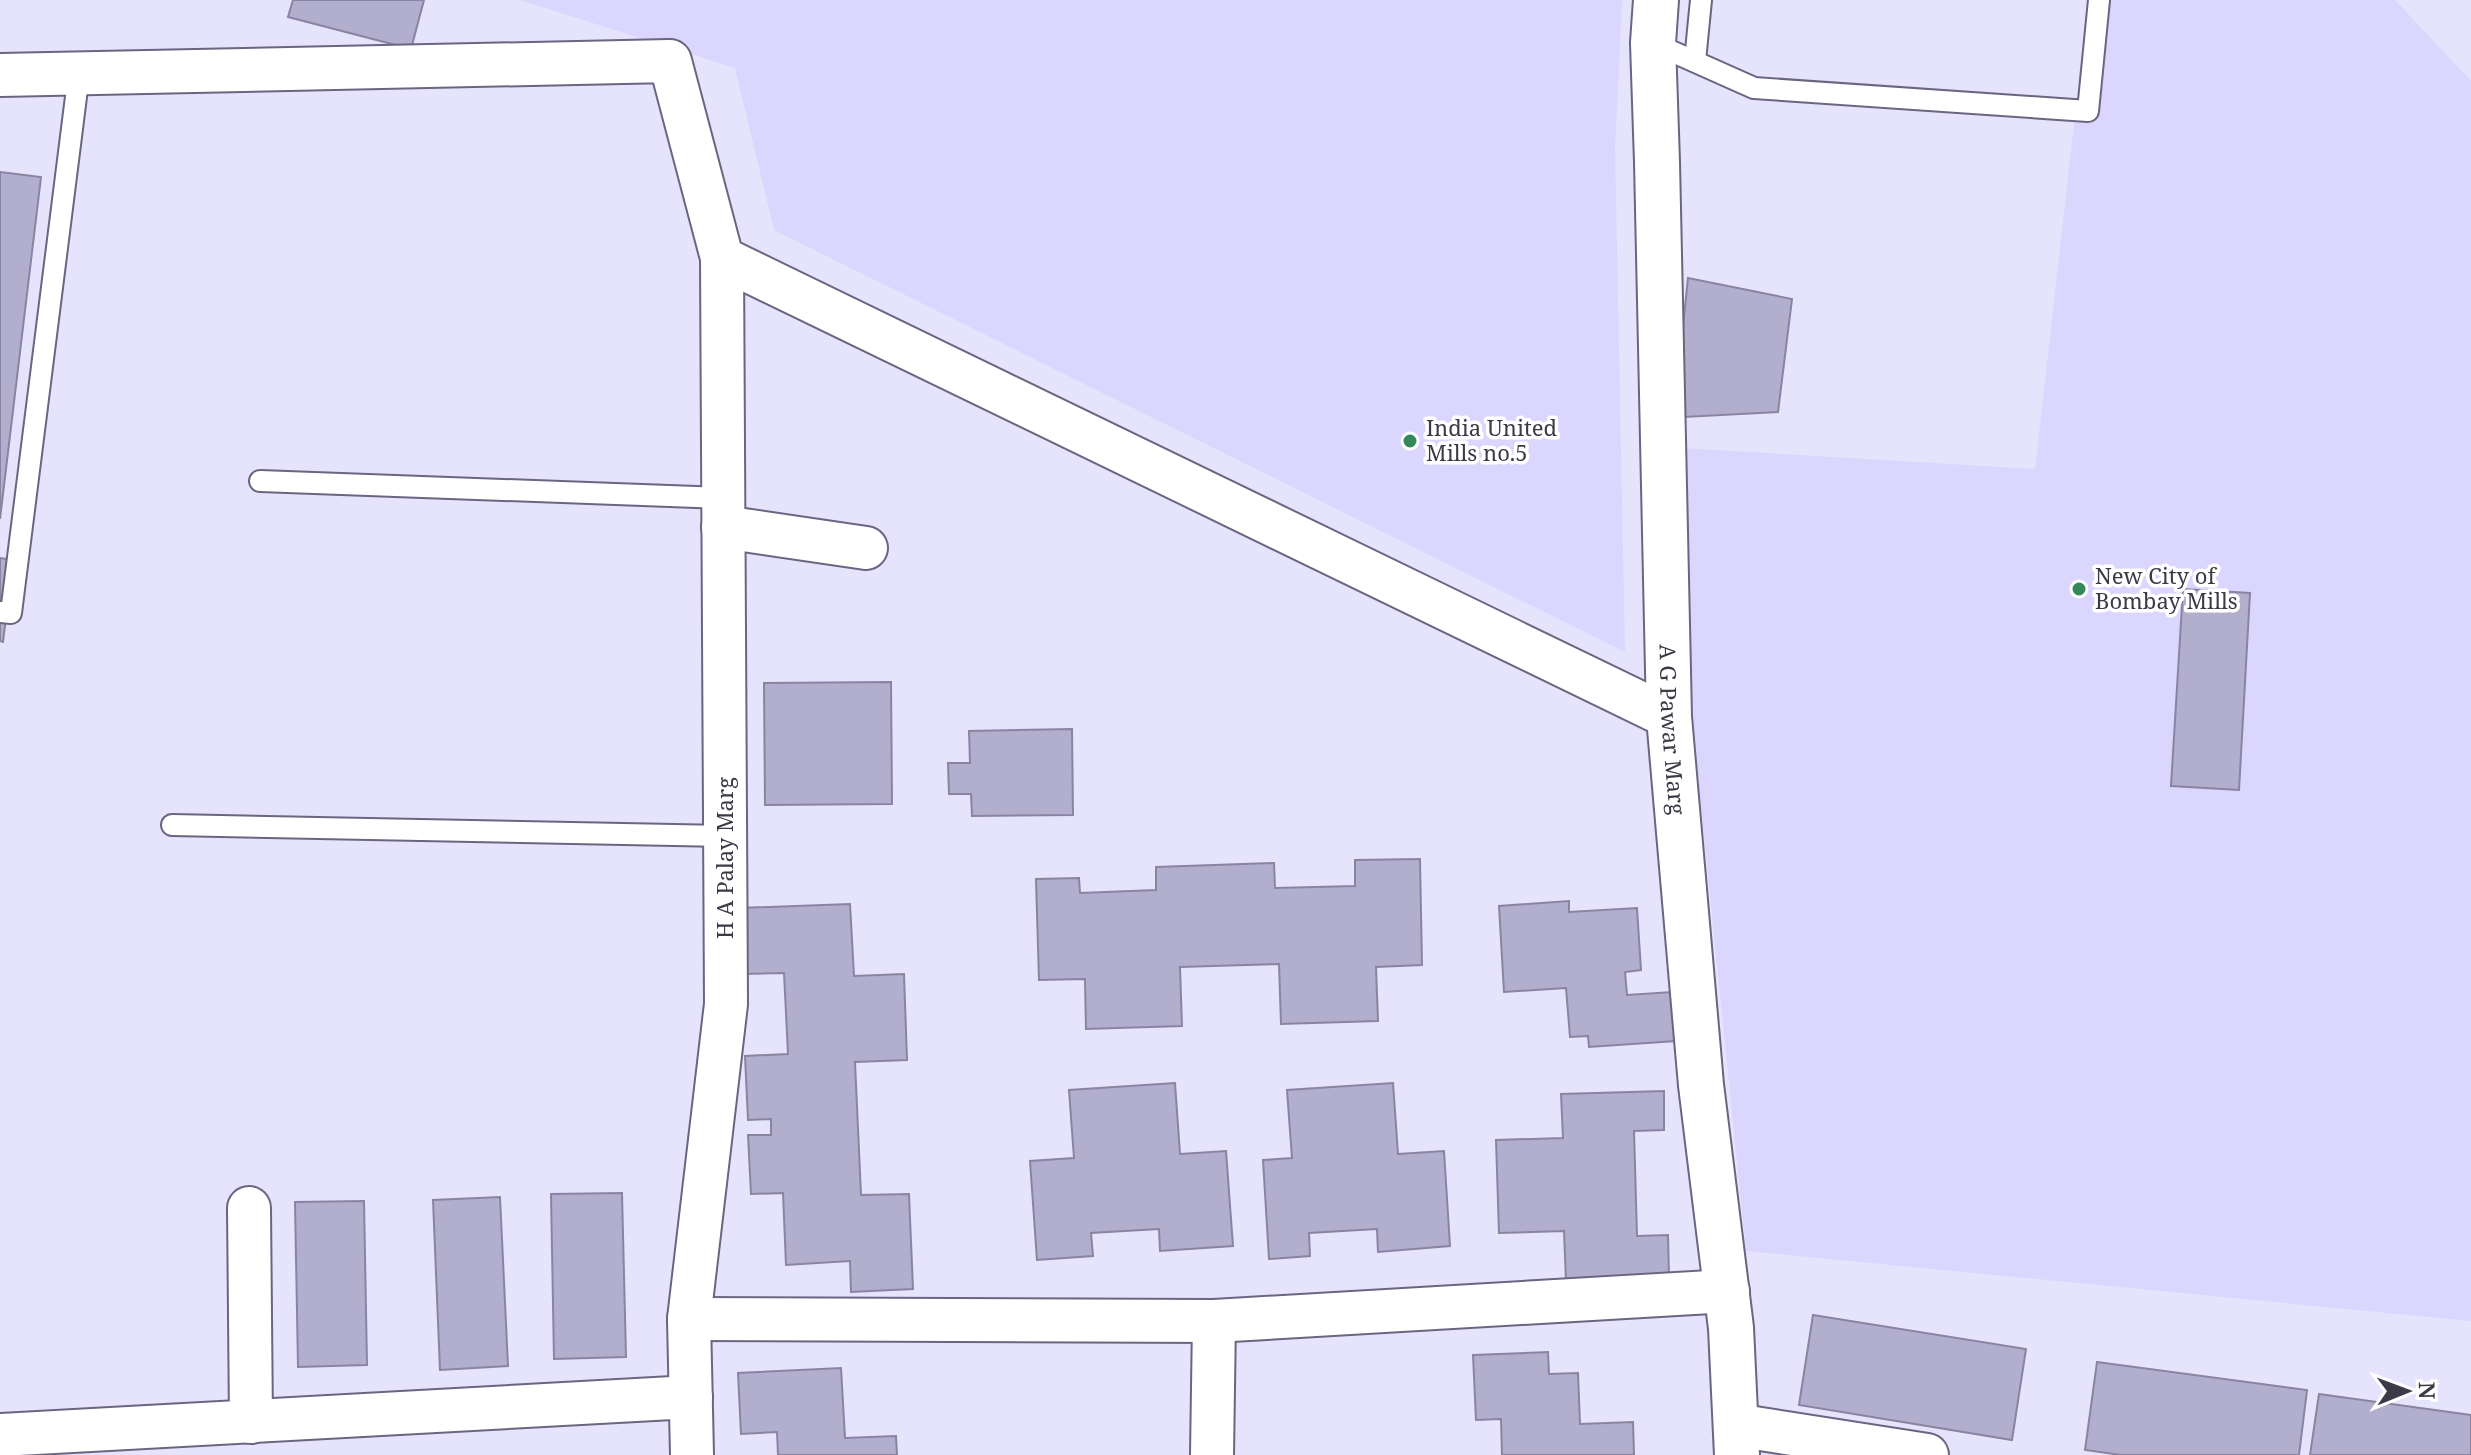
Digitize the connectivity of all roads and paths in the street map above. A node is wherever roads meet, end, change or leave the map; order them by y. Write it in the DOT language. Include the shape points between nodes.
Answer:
graph roads {
  1 [pos="1656,0"];
  2 [pos="1701,0"];
  3 [pos="2099,0"];
  4 [pos="1653,43"];
  5 [pos="1695,61"];
  6 [pos="79,73"];
  7 [pos="0,75"];
  8 [pos="722,258"];
  9 [pos="260,481"];
  10 [pos="723,512"];
  11 [pos="866,548"];
  12 [pos="0,612"];
  13 [pos="1669,717"];
  14 [pos="172,825"];
  15 [pos="725,836"];
  16 [pos="249,1208"];
  17 [pos="1728,1291"];
  18 [pos="689,1319"];
  19 [pos="1214,1321"];
  20 [pos="691,1397"];
  21 [pos="251,1422"];
  22 [pos="0,1435"];
  23 [pos="1736,1440"];
  24 [pos="692,1455"];
  25 [pos="1212,1455"];
  26 [pos="1927,1455"];
  1 -- 4 [label="street, A G Pawar Marg"];
  2 -- 5 [label="lane"];
  3 -- 5 [label="lane" via="2088,111 1754,88"];
  4 -- 5 [label="lane"];
  4 -- 13 [label="street, A G Pawar Marg"];
  6 -- 7 [label="street"];
  6 -- 8 [label="street, H A Palay Marg" via="670,61"];
  6 -- 12 [label="lane" via="11,613"];
  8 -- 10 [label="street, H A Palay Marg"];
  8 -- 13 [label="street"];
  9 -- 10 [label="lane"];
  10 -- 11 [label="street"];
  10 -- 15 [label="street, H A Palay Marg"];
  13 -- 17 [label="street, A G Pawar Marg" via="1701,1085"];
  14 -- 15 [label="lane"];
  15 -- 18 [label="street, H A Palay Marg" via="726,1004"];
  16 -- 21 [label="street"];
  17 -- 19 [label="street"];
  17 -- 23 [label="street, A G Pawar Marg"];
  18 -- 19 [label="street"];
  18 -- 20 [label="street, H A Palay Marg"];
  19 -- 25 [label="street"];
  20 -- 21 [label="street"];
  20 -- 24 [label="street, H A Palay Marg"];
  21 -- 22 [label="street"];
  23 -- 26 [label="street"];
}
